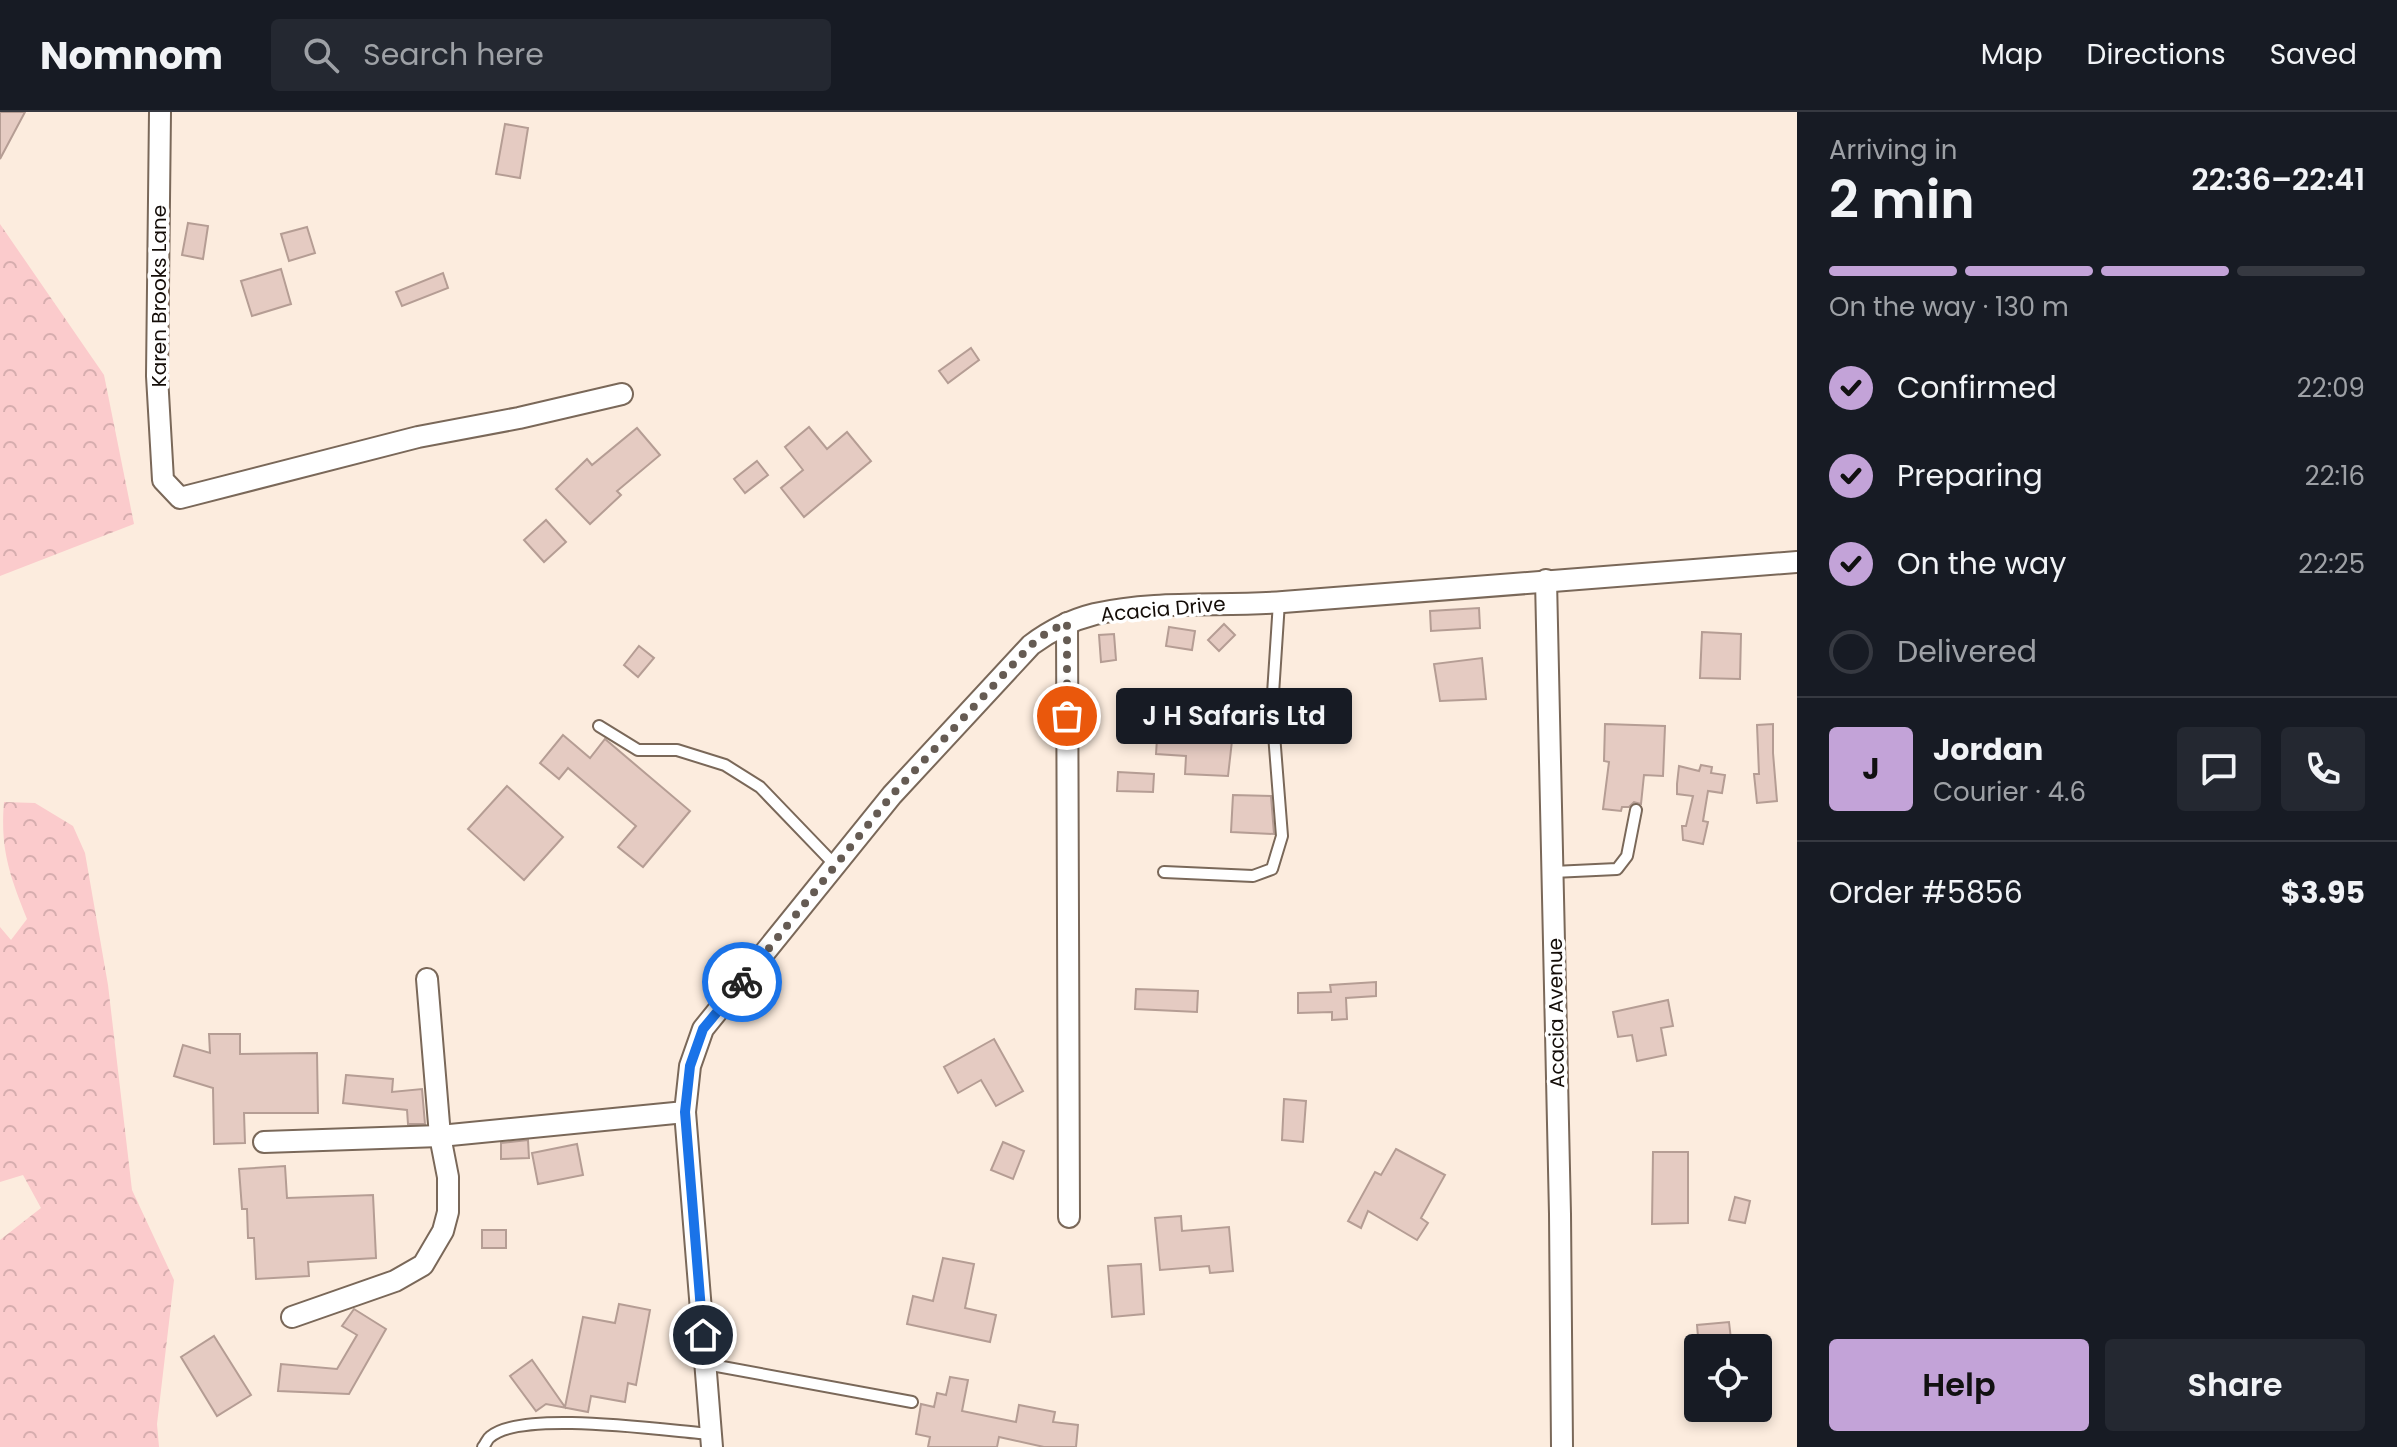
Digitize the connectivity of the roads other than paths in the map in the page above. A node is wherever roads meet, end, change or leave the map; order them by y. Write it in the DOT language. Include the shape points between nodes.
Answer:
graph roads {
  1 [pos="160,112"];
  2 [pos="622,394"];
  3 [pos="1797,562"];
  4 [pos="1546,580"];
  5 [pos="1279,602"];
  6 [pos="1067,623"];
  7 [pos="599,726"];
  8 [pos="1636,810"];
  9 [pos="836,866"];
  10 [pos="1164,872"];
  11 [pos="1553,872"];
  12 [pos="427,979"];
  13 [pos="685,1112"];
  14 [pos="440,1136"];
  15 [pos="264,1142"];
  16 [pos="1069,1217"];
  17 [pos="292,1317"];
  18 [pos="706,1364"];
  19 [pos="912,1402"];
  20 [pos="712,1440"];
  21 [pos="483,1447"];
  22 [pos="1562,1447"];
  1 -- 2 [label="street, Karen Brooks Lane" via="157,376 163,480 180,498 418,437"];
  3 -- 4 [label="street, Acacia Drive"];
  4 -- 5 [label="street, Acacia Drive"];
  4 -- 11 [label="street, Acacia Avenue"];
  5 -- 6 [label="street, Acacia Drive" via="1180,604"];
  5 -- 10 [label="lane" via="1272,709 1282,836 1278,857 1272,869 1253,876"];
  6 -- 9 [label="street, Acacia Drive" via="1031,645 892,795"];
  6 -- 16 [label="street"];
  7 -- 9 [label="lane" via="638,750 677,750 725,765 760,787"];
  8 -- 11 [label="lane" via="1627,856 1617,869"];
  9 -- 13 [label="street, Acacia Drive" via="703,1029 690,1066"];
  11 -- 22 [label="street, Acacia Avenue"];
  12 -- 14 [label="street"];
  13 -- 14 [label="street"];
  13 -- 18 [label="street, Acacia Drive"];
  14 -- 15 [label="street"];
  14 -- 17 [label="street" via="448,1212 423,1265 395,1281"];
  18 -- 19 [label="lane"];
  18 -- 20 [label="street, Acacia Drive"];
  20 -- 21 [label="lane" via="563,1422 520,1426 491,1436"];
}
